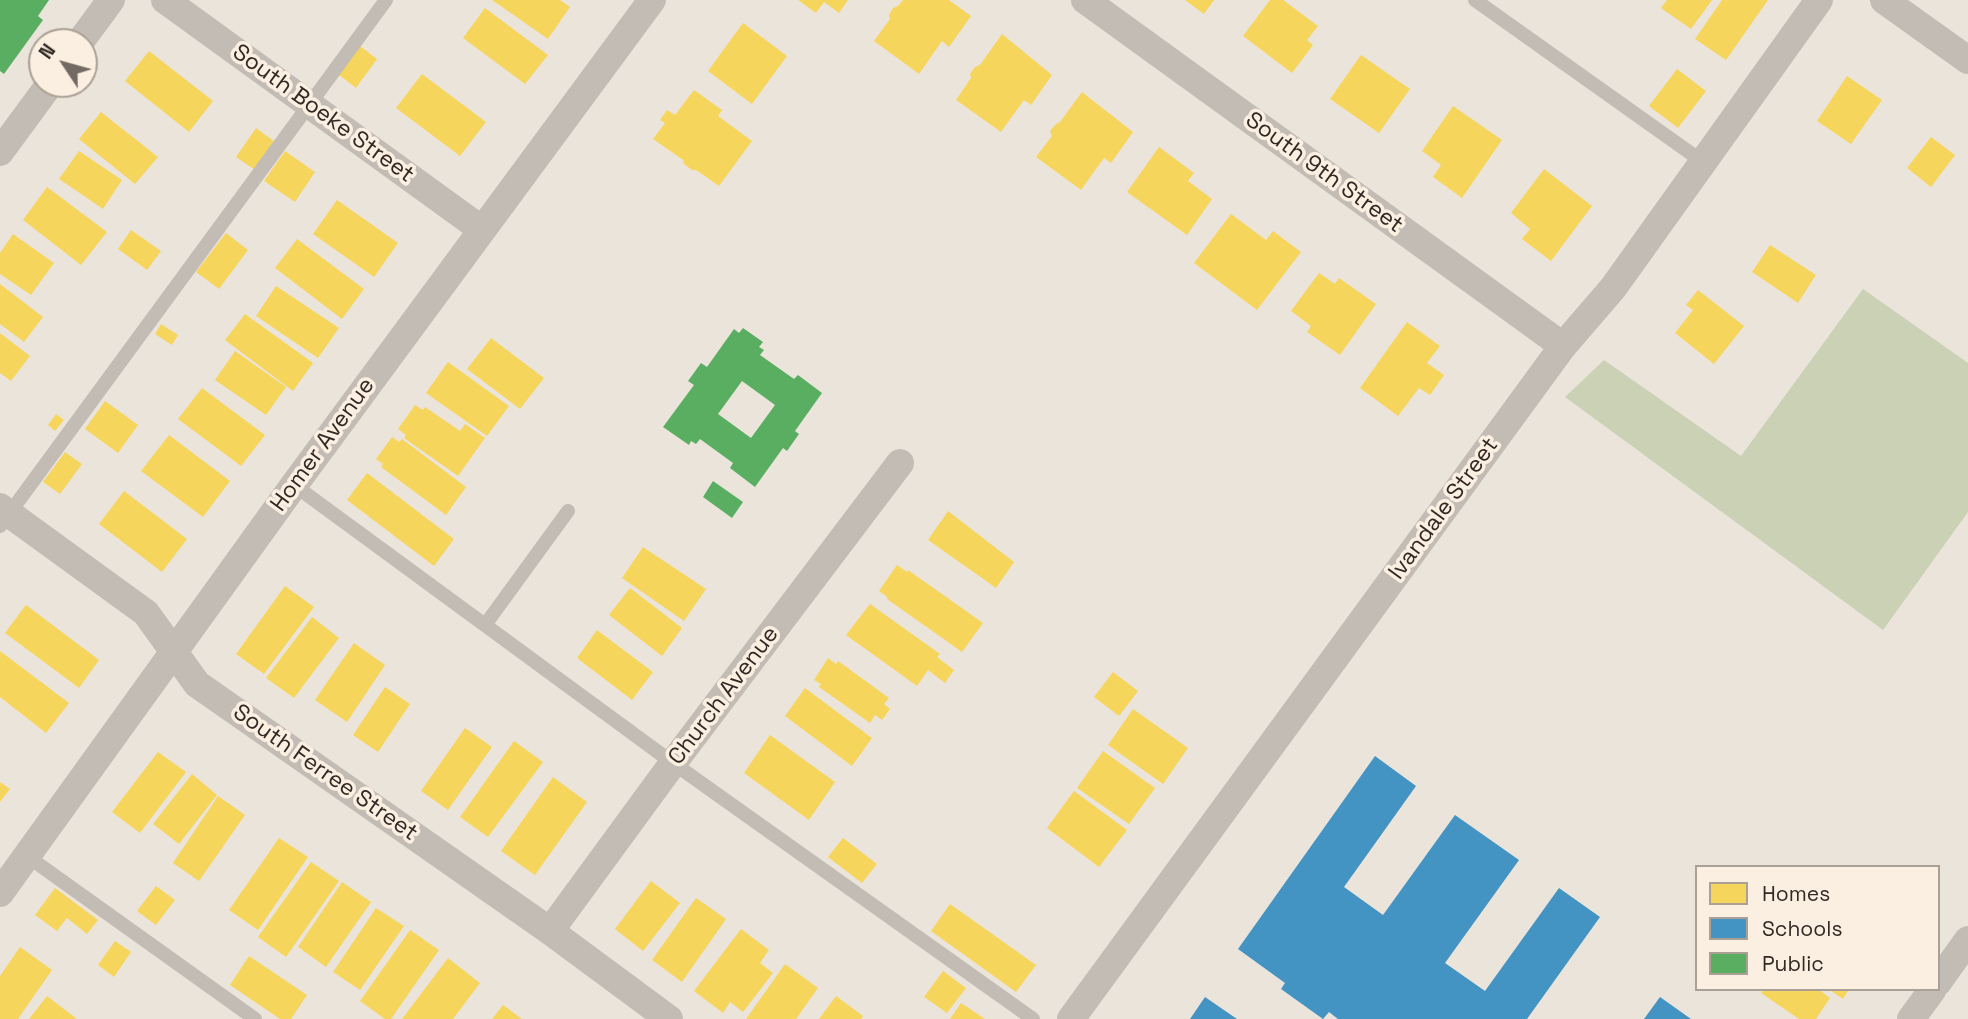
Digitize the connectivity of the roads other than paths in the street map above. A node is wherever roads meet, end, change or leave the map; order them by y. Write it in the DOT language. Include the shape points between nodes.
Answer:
graph roads {
  1 [pos="111,0"];
  2 [pos="165,0"];
  3 [pos="386,0"];
  4 [pos="652,0"];
  5 [pos="1085,0"];
  6 [pos="1475,0"];
  7 [pos="1819,0"];
  8 [pos="1884,0"];
  9 [pos="90,28"];
  10 [pos="1968,60"];
  11 [pos="40,98"];
  12 [pos="310,105"];
  13 [pos="0,152"];
  14 [pos="1703,162"];
  15 [pos="481,229"];
  16 [pos="1563,346"];
  17 [pos="900,463"];
  18 [pos="294,485"];
  19 [pos="568,511"];
  20 [pos="3,515"];
  21 [pos="485,625"];
  22 [pos="174,651"];
  23 [pos="673,763"];
  24 [pos="27,856"];
  25 [pos="0,893"];
  26 [pos="550,931"];
  27 [pos="1968,940"];
  28 [pos="1940,979"];
  29 [pos="1932,991"];
  30 [pos="255,1019"];
  31 [pos="669,1019"];
  32 [pos="1033,1019"];
  33 [pos="1071,1019"];
  34 [pos="1911,1019"];
  1 -- 9 [label="street"];
  2 -- 12 [label="street, South Boeke Street"];
  3 -- 12 [label="lane"];
  4 -- 15 [label="street, Homer Avenue"];
  5 -- 16 [label="street, South 9th Street"];
  6 -- 14 [label="lane"];
  7 -- 14 [label="street, Ivandale Street"];
  8 -- 10 [label="street"];
  11 -- 13 [label="street"];
  12 -- 15 [label="street, South Boeke Street"];
  12 -- 20 [label="lane"];
  14 -- 16 [label="street, Ivandale Street" via="1613,288"];
  15 -- 18 [label="street, Homer Avenue"];
  16 -- 33 [label="street, Ivandale Street"];
  17 -- 23 [label="street, Church Avenue"];
  18 -- 21 [label="lane"];
  18 -- 22 [label="street, Homer Avenue"];
  19 -- 21 [label="lane"];
  20 -- 22 [label="street, South Ferree Street" via="146,613"];
  21 -- 23 [label="lane"];
  22 -- 24 [label="street, Homer Avenue"];
  22 -- 26 [label="street, South Ferree Street" via="197,684"];
  23 -- 26 [label="street, Church Avenue"];
  23 -- 32 [label="lane"];
  24 -- 25 [label="street, Homer Avenue"];
  24 -- 30 [label="lane"];
  26 -- 31 [label="street, South Ferree Street"];
  27 -- 28 [label="street"];
  29 -- 34 [label="street"];
}
